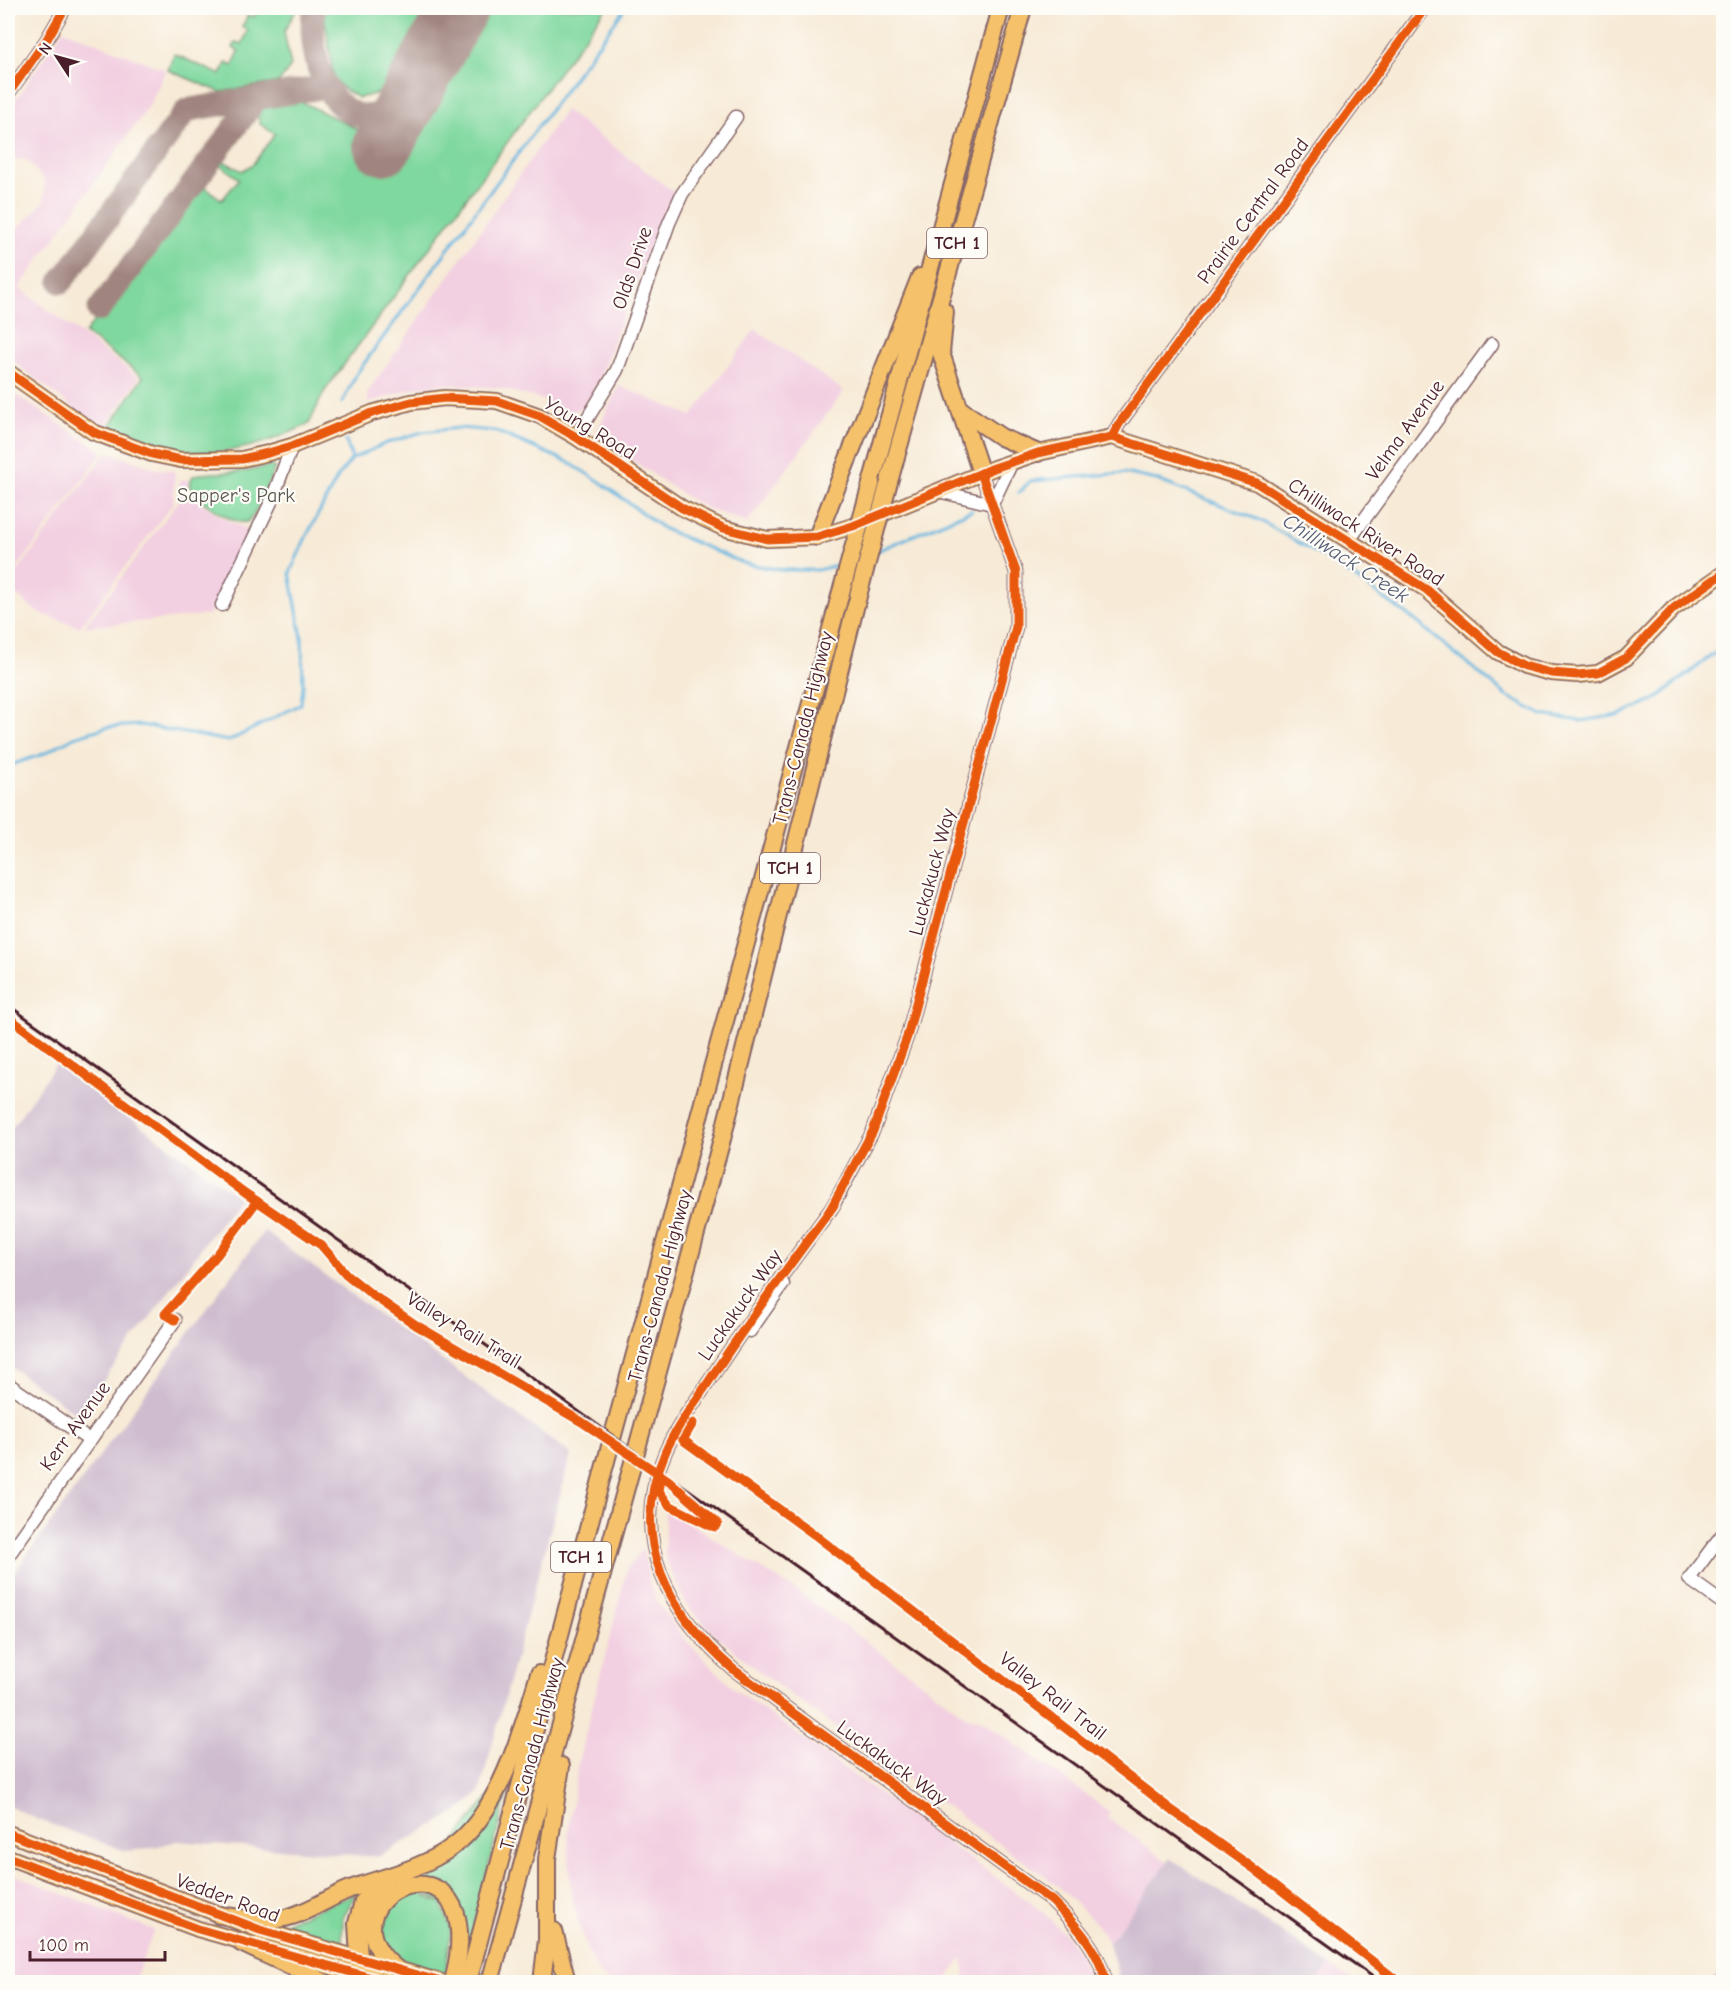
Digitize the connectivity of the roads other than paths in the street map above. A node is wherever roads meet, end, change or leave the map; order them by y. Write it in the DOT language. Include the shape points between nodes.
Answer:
graph roads {
  1 [pos="65,8"];
  2 [pos="1001,8"];
  3 [pos="1023,8"];
  4 [pos="1425,8"];
  5 [pos="8,94"];
  6 [pos="736,117"];
  7 [pos="966,136"];
  8 [pos="986,142"];
  9 [pos="1492,344"];
  10 [pos="8,372"];
  11 [pos="961,410"];
  12 [pos="576,437"];
  13 [pos="1112,437"];
  14 [pos="292,446"];
  15 [pos="1038,453"];
  16 [pos="1012,462"];
  17 [pos="981,473"];
  18 [pos="936,490"];
  19 [pos="992,504"];
  20 [pos="817,537"];
  21 [pos="1350,539"];
  22 [pos="1724,573"];
  23 [pos="222,605"];
  24 [pos="175,1320"];
  25 [pos="8,1384"];
  26 [pos="89,1440"];
  27 [pos="606,1461"];
  28 [pos="1724,1532"];
  29 [pos="8,1556"];
  30 [pos="598,1592"];
  31 [pos="1724,1604"];
  32 [pos="8,1833"];
  33 [pos="8,1857"];
  34 [pos="391,1876"];
  35 [pos="548,1902"];
  36 [pos="219,1915"];
  37 [pos="241,1943"];
  38 [pos="359,1959"];
  39 [pos="398,1970"];
  40 [pos="1724,1978"];
  41 [pos="380,1981"];
  42 [pos="440,1982"];
  43 [pos="324,1983"];
  44 [pos="453,1983"];
  45 [pos="468,1983"];
  46 [pos="490,1983"];
  47 [pos="542,1983"];
  48 [pos="567,1983"];
  49 [pos="1106,1983"];
  50 [pos="1720,1983"];
  1 -- 5 [label="street"];
  2 -- 7 [label="highway, TCH 1"];
  3 -- 8 [label="highway, TCH 1"];
  4 -- 13 [label="street, Prairie Central Road"];
  6 -- 12 [label="street, Olds Drive" via="682,194 617,370"];
  7 -- 20 [label="highway" via="927,258"];
  7 -- 27 [label="highway, Trans-Canada Highway / TCH 1, bridge"];
  8 -- 11 [label="highway" via="945,312 941,353"];
  8 -- 30 [label="highway, Trans-Canada Highway / TCH 1, bridge" via="858,596 722,1139"];
  9 -- 21 [label="street, Velma Avenue"];
  10 -- 14 [label="main road, Young Road" via="93,432 152,454 212,461 242,459"];
  11 -- 15 [label="highway" via="1001,437"];
  11 -- 17 [label="highway"];
  12 -- 14 [label="main road, Young Road" via="540,416 496,401 445,398 372,413"];
  12 -- 20 [label="main road, Young Road" via="682,508 723,528 767,539"];
  13 -- 15 [label="main road, Chilliwack River Road"];
  13 -- 21 [label="main road, Chilliwack River Road" via="1257,483"];
  14 -- 23 [label="street" via="271,502"];
  15 -- 16 [label="main road, Chilliwack River Road"];
  16 -- 17 [label="main road, Chilliwack River Road"];
  16 -- 19 [label="street"];
  17 -- 18 [label="main road, Young Road"];
  17 -- 19 [label="street, Luckakuck Way"];
  18 -- 19 [label="street"];
  18 -- 20 [label="main road, Young Road" via="854,526"];
  19 -- 49 [label="street, Luckakuck Way" via="1016,572 1016,627 907,1037 873,1131 834,1205 768,1309 706,1386 665,1453 651,1502 656,1558 664,1586 681,1616 708,1647 734,1670 1052,1901 1090,1942"];
  21 -- 22 [label="main road, Chilliwack River Road" via="1427,590 1498,652 1524,666 1560,674 1598,673 1626,658 1674,608"];
  24 -- 26 [label="street, Kerr Avenue"];
  25 -- 26 [label="street"];
  26 -- 29 [label="street, Kerr Avenue"];
  27 -- 34 [label="highway" via="502,1780 479,1821 452,1847"];
  27 -- 45 [label="highway, Trans-Canada Highway / TCH 1"];
  28 -- 31 [label="street" via="1689,1579"];
  30 -- 35 [label="highway" via="556,1788 547,1859"];
  30 -- 46 [label="highway, Trans-Canada Highway / TCH 1"];
  32 -- 36 [label="main road, Vedder Road"];
  33 -- 37 [label="main road, Vedder Road"];
  34 -- 36 [label="highway" via="340,1893 291,1917 268,1921"];
  34 -- 38 [label="highway" via="367,1897 359,1912"];
  35 -- 47 [label="highway"];
  35 -- 48 [label="highway"];
  36 -- 38 [label="main road, Vedder Road"];
  37 -- 41 [label="main road, Vedder Road"];
  37 -- 43 [label="highway"];
  38 -- 39 [label="main road, Vedder Road"];
  38 -- 41 [label="highway"];
  39 -- 42 [label="main road, Vedder Road"];
  39 -- 44 [label="highway" via="378,1951 373,1918 392,1892 420,1885 447,1897 458,1915 459,1954"];
  40 -- 50 [label="street"];
}
